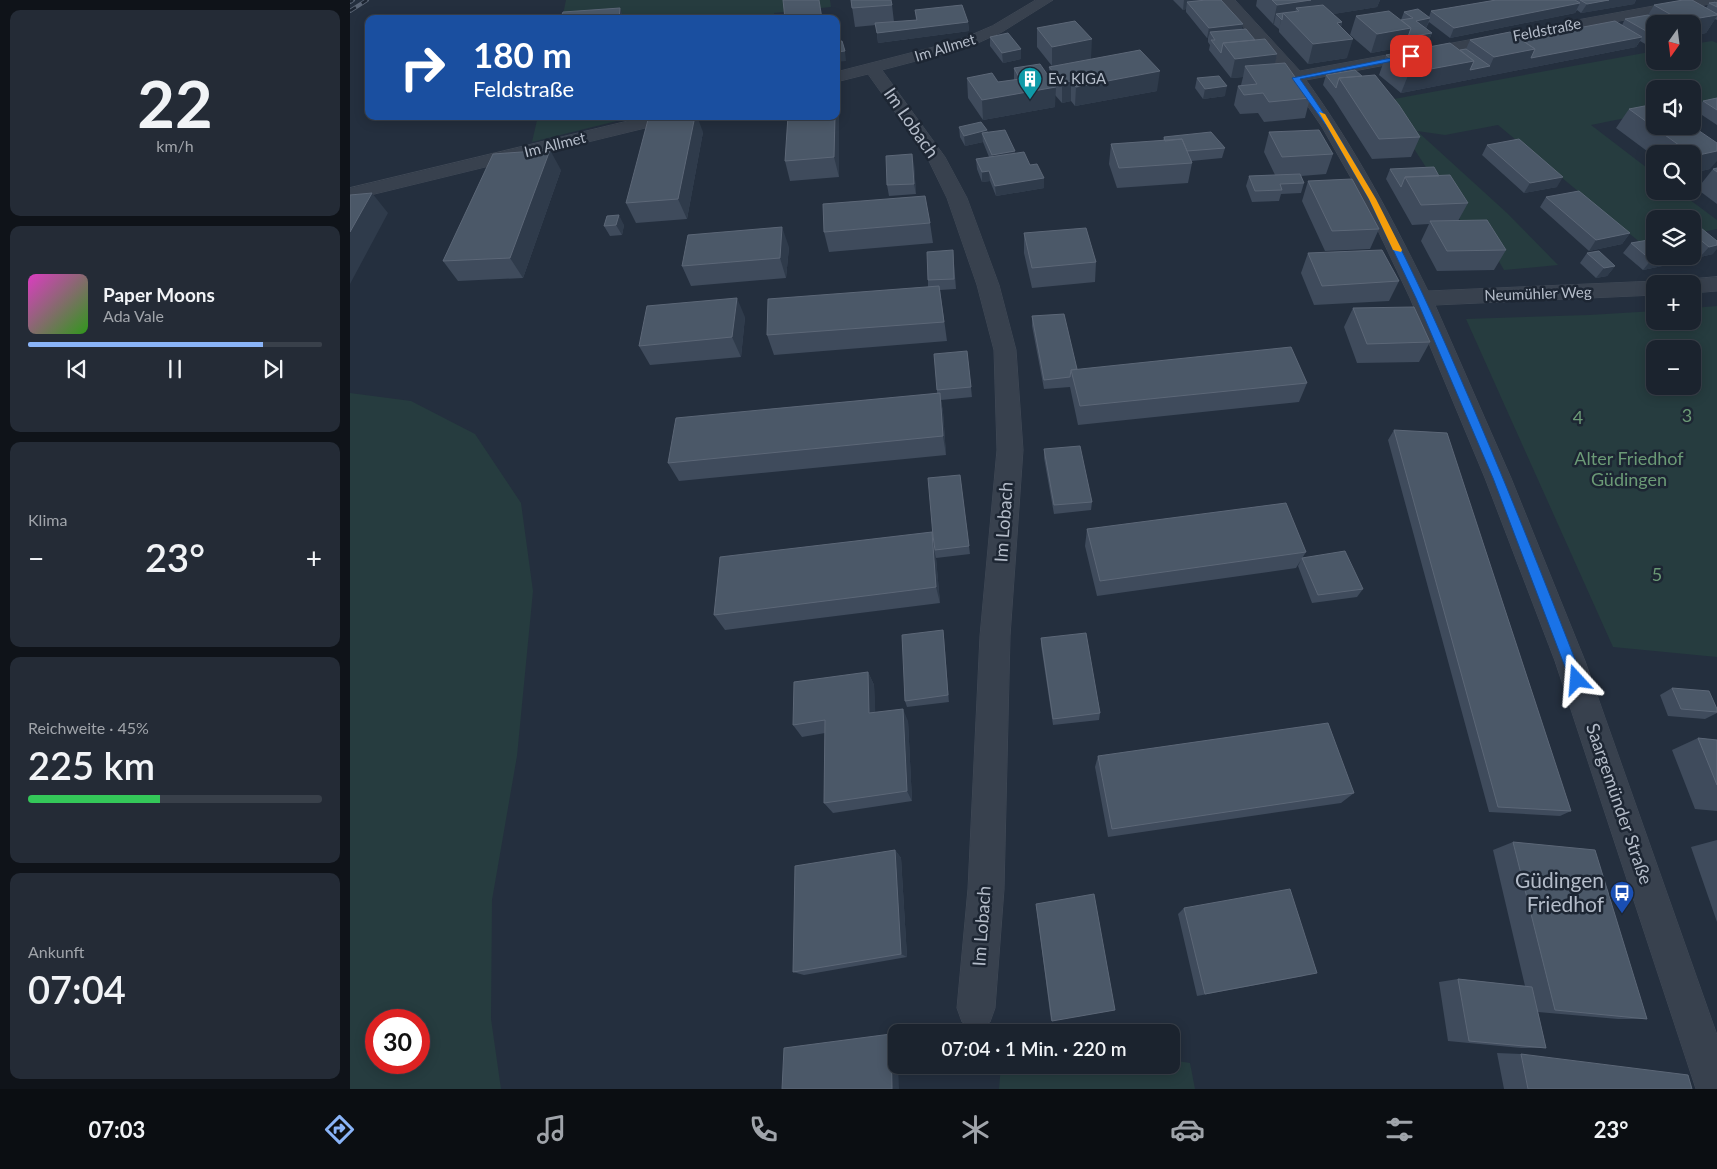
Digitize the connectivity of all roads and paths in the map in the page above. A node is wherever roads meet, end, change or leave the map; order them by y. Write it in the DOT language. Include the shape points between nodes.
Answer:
graph roads {
  1 [pos="1046,0"];
  2 [pos="1227,0"];
  3 [pos="1710,0"];
  4 [pos="872,68"];
  5 [pos="840,75"];
  6 [pos="1296,78"];
  7 [pos="655,120"];
  8 [pos="350,194"];
  9 [pos="1717,284"];
  10 [pos="1701,285"];
  11 [pos="1646,288"];
  12 [pos="1421,298"];
  13 [pos="976,1008"];
  14 [pos="1716,1089"];
  1 -- 4 [label="street, Im Allmet" via="982,36 944,50"];
  2 -- 6 [label="street, Saargemünder Straße"];
  3 -- 6 [label="street, Feldstraße"];
  4 -- 5 [label="street, Im Allmet"];
  4 -- 13 [label="street, Im Lobach" via="936,157 957,198 988,284 1005,350 1010,450 995,636 986,889"];
  6 -- 12 [label="street, Saargemünder Straße" via="1331,127 1372,199"];
  7 -- 8 [label="street, Im Allmet"];
  9 -- 10 [label="street"];
  11 -- 12 [label="street, Neumühler Weg"];
  12 -- 14 [label="street, Saargemünder Straße" via="1495,470 1570,661"];
}
